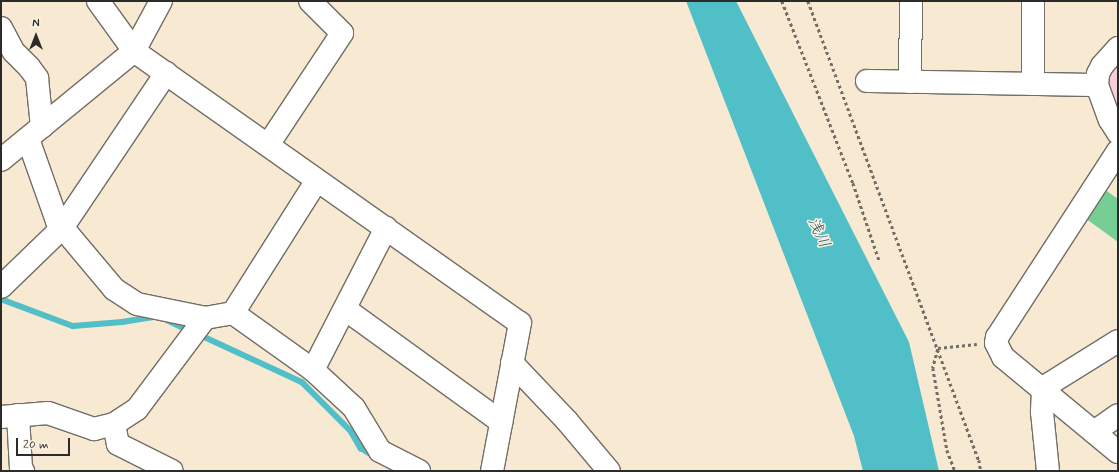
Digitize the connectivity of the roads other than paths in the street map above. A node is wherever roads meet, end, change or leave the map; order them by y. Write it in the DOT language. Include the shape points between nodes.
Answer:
graph roads {
  1 [pos="98,1"];
  2 [pos="161,1"];
  3 [pos="310,1"];
  4 [pos="911,1"];
  5 [pos="1033,1"];
  6 [pos="1,28"];
  7 [pos="1118,48"];
  8 [pos="134,51"];
  9 [pos="166,73"];
  10 [pos="1097,80"];
  11 [pos="867,81"];
  12 [pos="910,82"];
  13 [pos="1033,84"];
  14 [pos="35,133"];
  15 [pos="1118,133"];
  16 [pos="268,145"];
  17 [pos="1118,151"];
  18 [pos="1,160"];
  19 [pos="317,180"];
  20 [pos="62,228"];
  21 [pos="386,228"];
  22 [pos="1,287"];
  23 [pos="345,309"];
  24 [pos="233,313"];
  25 [pos="205,318"];
  26 [pos="1118,341"];
  27 [pos="512,363"];
  28 [pos="313,370"];
  29 [pos="1042,390"];
  30 [pos="1118,415"];
  31 [pos="10,416"];
  32 [pos="501,422"];
  33 [pos="114,424"];
  34 [pos="1094,432"];
  35 [pos="1118,452"];
  36 [pos="23,471"];
  37 [pos="172,471"];
  38 [pos="419,471"];
  39 [pos="492,471"];
  40 [pos="609,471"];
  41 [pos="1048,471"];
  1 -- 8 [label="street"];
  2 -- 8 [label="street"];
  3 -- 16 [label="street" via="342,33"];
  4 -- 12 [label="street"];
  5 -- 13 [label="street"];
  6 -- 14 [label="street" via="14,52 36,78"];
  7 -- 10 [label="street" via="1102,66"];
  8 -- 9 [label="street"];
  8 -- 14 [label="street"];
  9 -- 16 [label="street"];
  9 -- 20 [label="street"];
  10 -- 13 [label="street"];
  10 -- 15 [label="street" via="1110,120"];
  11 -- 12 [label="street"];
  12 -- 13 [label="street"];
  14 -- 18 [label="street"];
  14 -- 20 [label="street" via="57,221"];
  16 -- 19 [label="street"];
  17 -- 29 [label="street" via="996,343 1003,357"];
  19 -- 21 [label="street"];
  19 -- 24 [label="street"];
  20 -- 22 [label="street"];
  20 -- 25 [label="street" via="114,289 137,304"];
  21 -- 23 [label="street"];
  21 -- 27 [label="street" via="520,323"];
  23 -- 28 [label="street"];
  23 -- 32 [label="street"];
  24 -- 25 [label="street"];
  24 -- 28 [label="street"];
  25 -- 33 [label="street" via="137,409"];
  26 -- 29 [label="street"];
  27 -- 32 [label="street"];
  27 -- 40 [label="street"];
  28 -- 38 [label="street" via="354,408 380,451"];
  29 -- 34 [label="street"];
  29 -- 41 [label="street"];
  30 -- 34 [label="street"];
  31 -- 33 [label="street" via="48,413 94,428"];
  31 -- 36 [label="street"];
  32 -- 39 [label="street"];
  33 -- 37 [label="street" via="118,444"];
  34 -- 35 [label="street"];
}
